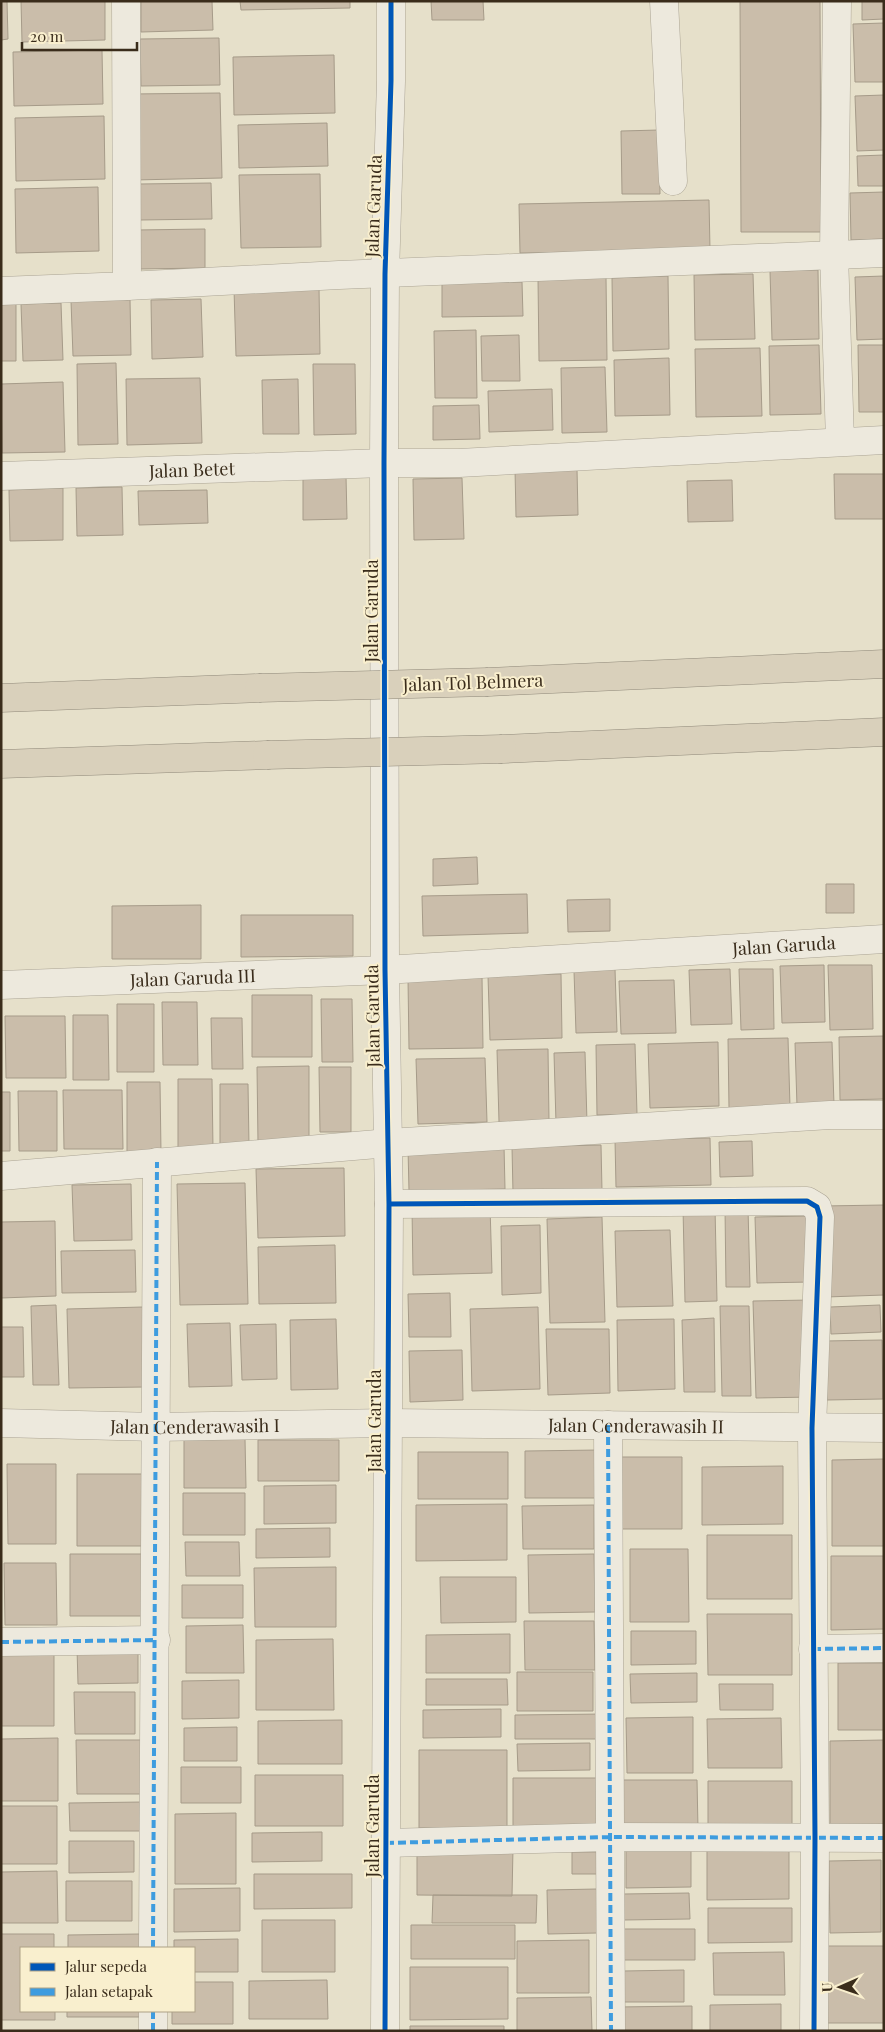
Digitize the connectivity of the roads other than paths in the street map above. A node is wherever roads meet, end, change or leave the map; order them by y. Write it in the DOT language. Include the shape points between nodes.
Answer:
graph roads {
  1 [pos="126,1"];
  2 [pos="391,1"];
  3 [pos="664,1"];
  4 [pos="837,1"];
  5 [pos="672,180"];
  6 [pos="884,253"];
  7 [pos="834,254"];
  8 [pos="385,274"];
  9 [pos="127,286"];
  10 [pos="1,291"];
  11 [pos="884,440"];
  12 [pos="840,441"];
  13 [pos="384,463"];
  14 [pos="1,476"];
  15 [pos="884,664"];
  16 [pos="1,698"];
  17 [pos="884,732"];
  18 [pos="1,764"];
  19 [pos="884,939"];
  20 [pos="385,970"];
  21 [pos="1,985"];
  22 [pos="884,1115"];
  23 [pos="388,1143"];
  24 [pos="157,1162"];
  25 [pos="1,1176"];
  26 [pos="389,1204"];
  27 [pos="1,1422"];
  28 [pos="388,1423"];
  29 [pos="608,1425"];
  30 [pos="156,1427"];
  31 [pos="812,1428"];
  32 [pos="884,1428"];
  33 [pos="156,1640"];
  34 [pos="1,1642"];
  35 [pos="884,1648"];
  36 [pos="813,1649"];
  37 [pos="610,1837"];
  38 [pos="815,1838"];
  39 [pos="884,1838"];
  40 [pos="386,1843"];
  41 [pos="153,1947"];
  42 [pos="153,2012"];
  43 [pos="153,2031"];
  44 [pos="385,2031"];
  45 [pos="610,2031"];
  46 [pos="814,2031"];
  1 -- 9 [label="street"];
  2 -- 8 [label="street, Jalan Garuda"];
  3 -- 5 [label="street"];
  4 -- 7 [label="street"];
  6 -- 7 [label="street"];
  7 -- 8 [label="street"];
  7 -- 12 [label="street"];
  8 -- 9 [label="street"];
  8 -- 13 [label="street, Jalan Garuda"];
  9 -- 10 [label="street"];
  11 -- 12 [label="street, Jalan Betet"];
  12 -- 13 [label="street, Jalan Betet" via="459,463"];
  13 -- 14 [label="street, Jalan Betet"];
  13 -- 20 [label="street, Jalan Garuda"];
  15 -- 16 [label="highway, Jalan Tol Belmera, bridge" via="488,682"];
  17 -- 18 [label="highway, bridge" via="502,750"];
  19 -- 20 [label="street, Jalan Garuda"];
  20 -- 21 [label="street, Jalan Garuda III"];
  20 -- 23 [label="street, Jalan Garuda"];
  22 -- 23 [label="street" via="820,1116"];
  23 -- 24 [label="street"];
  23 -- 26 [label="street, Jalan Garuda"];
  24 -- 25 [label="street"];
  24 -- 30 [label="street"];
  26 -- 28 [label="street, Jalan Garuda"];
  26 -- 31 [label="street" via="797,1201 813,1204 820,1217"];
  27 -- 30 [label="street, Jalan Cenderawasih I"];
  28 -- 29 [label="street, Jalan Cenderawasih II"];
  28 -- 30 [label="street, Jalan Cenderawasih I"];
  28 -- 40 [label="street, Jalan Garuda"];
  29 -- 31 [label="street, Jalan Cenderawasih II"];
  29 -- 37 [label="street"];
  30 -- 33 [label="street"];
  31 -- 32 [label="street, Jalan Cenderawasih II"];
  31 -- 36 [label="street"];
  33 -- 34 [label="street"];
  33 -- 41 [label="street"];
  35 -- 36 [label="street"];
  36 -- 38 [label="street"];
  37 -- 38 [label="street"];
  37 -- 40 [label="street"];
  37 -- 45 [label="street"];
  38 -- 39 [label="street"];
  38 -- 46 [label="street"];
  40 -- 44 [label="street, Jalan Garuda"];
  42 -- 43 [label="street"];
}
